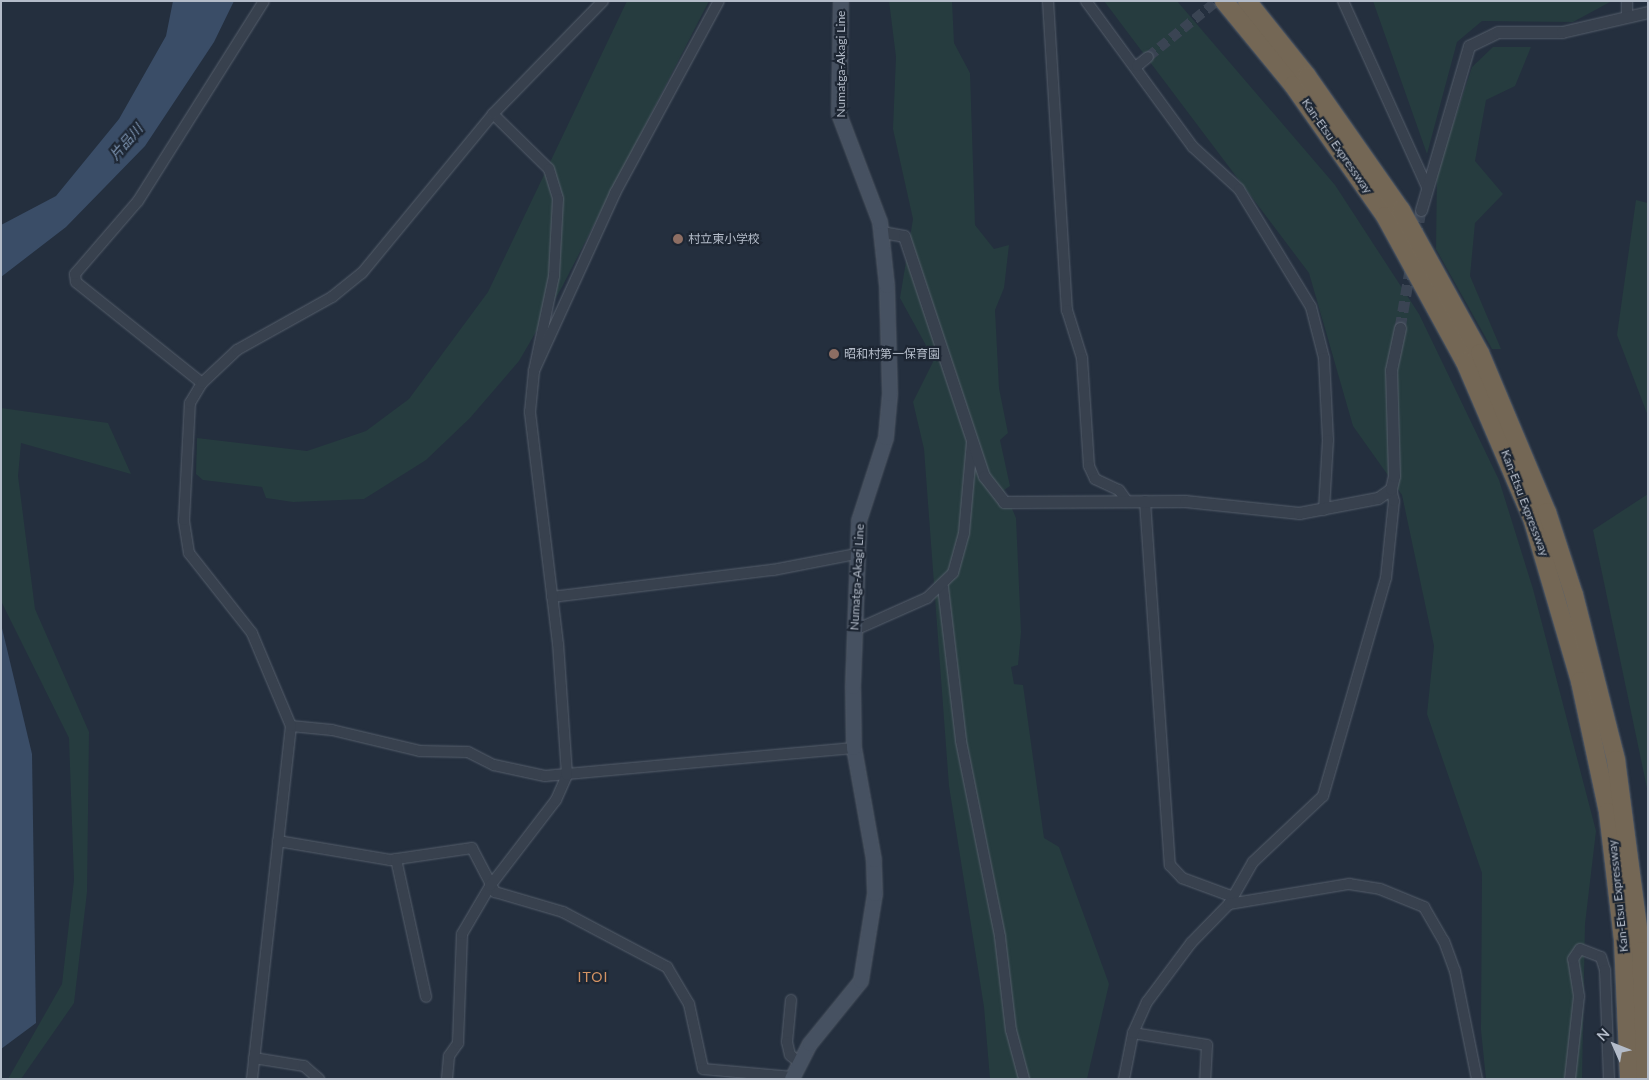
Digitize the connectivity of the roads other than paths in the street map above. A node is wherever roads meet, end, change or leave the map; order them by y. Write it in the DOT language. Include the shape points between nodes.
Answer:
graph roads {
  1 [pos="264,1"];
  2 [pos="603,1"];
  3 [pos="719,1"];
  4 [pos="841,1"];
  5 [pos="1048,1"];
  6 [pos="1086,1"];
  7 [pos="1224,1"];
  8 [pos="1247,1"];
  9 [pos="1343,1"];
  10 [pos="1627,1"];
  11 [pos="1648,12"];
  12 [pos="1627,14"];
  13 [pos="1148,57"];
  14 [pos="1137,66"];
  15 [pos="493,114"];
  16 [pos="1427,187"];
  17 [pos="1421,210"];
  18 [pos="882,232"];
  19 [pos="1400,328"];
  20 [pos="534,371"];
  21 [pos="202,383"];
  22 [pos="972,434"];
  23 [pos="1391,489"];
  24 [pos="1128,501"];
  25 [pos="1146,501"];
  26 [pos="1324,510"];
  27 [pos="856,554"];
  28 [pos="943,587"];
  29 [pos="552,597"];
  30 [pos="855,630"];
  31 [pos="291,726"];
  32 [pos="854,748"];
  33 [pos="566,775"];
  34 [pos="278,842"];
  35 [pos="396,859"];
  36 [pos="490,886"];
  37 [pos="1230,900"];
  38 [pos="426,997"];
  39 [pos="791,1000"];
  40 [pos="1133,1033"];
  41 [pos="254,1058"];
  42 [pos="799,1062"];
  43 [pos="793,1078"];
  44 [pos="252,1079"];
  45 [pos="319,1079"];
  46 [pos="447,1079"];
  47 [pos="1024,1079"];
  48 [pos="1124,1079"];
  49 [pos="1205,1079"];
  50 [pos="1477,1079"];
  51 [pos="1570,1079"];
  52 [pos="1608,1079"];
  53 [pos="1629,1079"];
  54 [pos="1646,1079"];
  1 -- 21 [label="street" via="138,201 75,274 76,282"];
  2 -- 15 [label="street"];
  3 -- 20 [label="street" via="615,193"];
  4 -- 18 [label="main road, Numatga-Akagi Line" via="841,127"];
  5 -- 24 [label="street" via="1067,310 1082,358 1089,466 1095,479 1119,490"];
  6 -- 14 [label="street"];
  7 -- 53 [label="highway, Kan-Etsu Expressway" via="1294,85 1390,225 1465,362 1533,520 1578,672 1608,812 1623,940"];
  8 -- 54 [label="highway, Kan-Etsu Expressway" via="1307,76 1401,210 1480,353 1547,512 1577,603 1616,760 1640,951"];
  9 -- 16 [label="street" via="1417,174"];
  10 -- 12 [label="street"];
  11 -- 12 [label="street"];
  12 -- 16 [label="street" via="1562,32 1498,32 1473,42 1462,61"];
  13 -- 14 [label="street"];
  14 -- 26 [label="street" via="1193,147 1239,189 1311,307 1324,358 1328,440"];
  15 -- 20 [label="street" via="549,170 558,199 554,276"];
  15 -- 21 [label="street" via="362,272 332,297 237,350"];
  16 -- 17 [label="street"];
  18 -- 22 [label="street" via="904,236"];
  18 -- 27 [label="main road, Numatga-Akagi Line" via="890,394 886,438 859,521"];
  19 -- 23 [label="street" via="1391,370 1394,456"];
  20 -- 29 [label="street" via="530,412"];
  21 -- 31 [label="street" via="192,397 187,422 186,544 204,575 252,633"];
  22 -- 24 [label="street" via="984,476 1004,502"];
  22 -- 28 [label="street" via="964,532 953,573"];
  23 -- 26 [label="street" via="1360,504"];
  23 -- 37 [label="street" via="1394,501 1386,578 1323,796 1253,862"];
  24 -- 25 [label="street"];
  25 -- 26 [label="street" via="1283,512"];
  25 -- 37 [label="street" via="1169,861 1182,878"];
  27 -- 29 [label="street" via="773,570"];
  27 -- 30 [label="main road, Numatga-Akagi Line"];
  28 -- 30 [label="street"];
  28 -- 47 [label="street" via="961,741 1000,936 1011,1030"];
  29 -- 33 [label="street"];
  30 -- 32 [label="main road, Numatga-Akagi Line"];
  31 -- 33 [label="street" via="332,730 420,751 468,752 519,772"];
  31 -- 34 [label="street"];
  32 -- 33 [label="street"];
  32 -- 42 [label="main road, Numatga-Akagi Line" via="874,860 868,957 856,990"];
  33 -- 36 [label="street" via="556,800"];
  34 -- 35 [label="street"];
  34 -- 41 [label="street"];
  35 -- 36 [label="street" via="469,847"];
  35 -- 38 [label="street"];
  36 -- 43 [label="street" via="505,898 563,912 667,967 689,1004 703,1069"];
  36 -- 46 [label="street" via="462,934 458,1043 449,1056"];
  37 -- 40 [label="street" via="1147,1002"];
  37 -- 50 [label="street" via="1349,884 1396,894 1424,907 1444,941 1455,971"];
  39 -- 42 [label="street" via="787,1042 790,1054"];
  40 -- 48 [label="street"];
  40 -- 49 [label="street" via="1207,1046"];
  41 -- 44 [label="street"];
  41 -- 45 [label="street" via="304,1066"];
  42 -- 43 [label="main road, Numatga-Akagi Line"];
  51 -- 52 [label="street" via="1579,996 1572,959 1580,949 1601,957 1605,970"];
}
